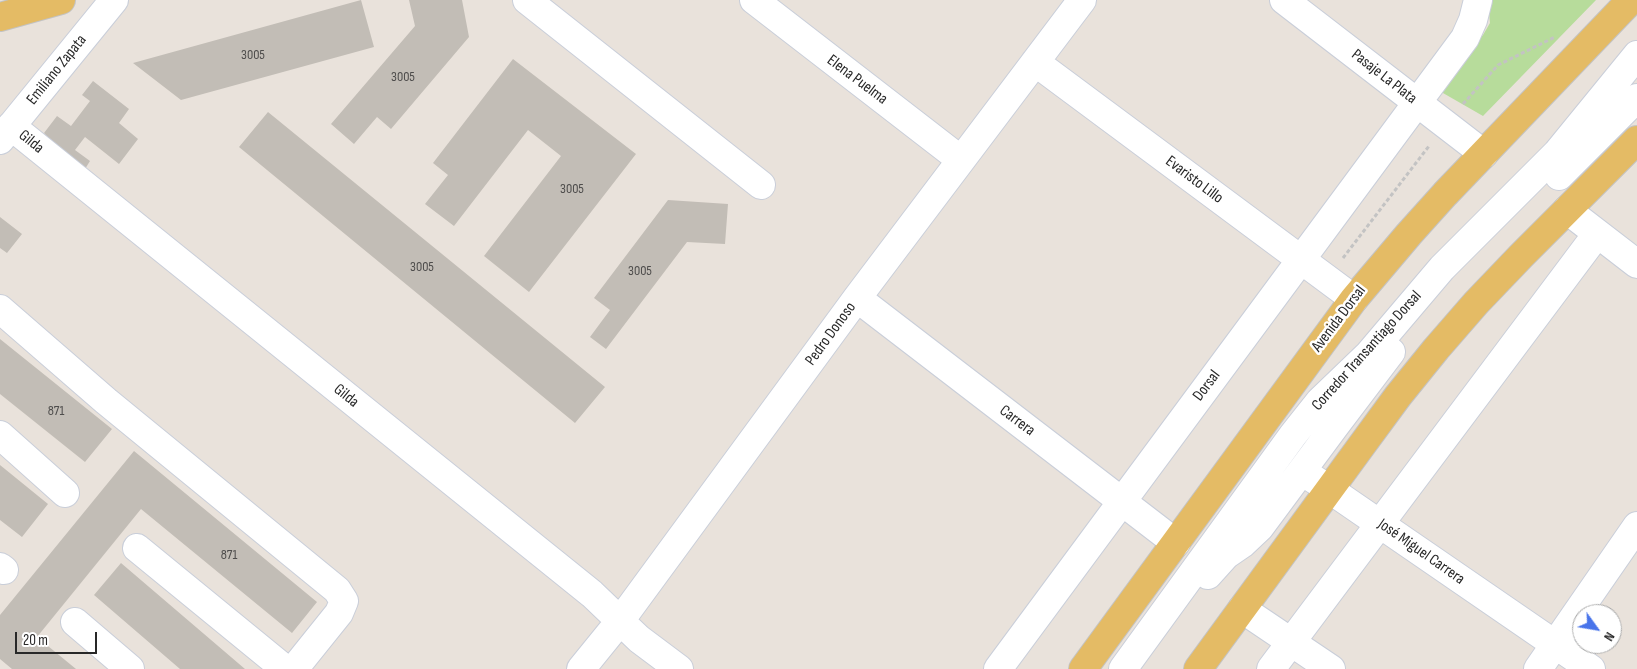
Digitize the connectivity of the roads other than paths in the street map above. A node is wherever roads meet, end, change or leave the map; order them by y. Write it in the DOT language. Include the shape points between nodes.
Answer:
graph roads {
  1 [pos="61,0"];
  2 [pos="114,0"];
  3 [pos="527,0"];
  4 [pos="754,0"];
  5 [pos="1082,0"];
  6 [pos="1284,0"];
  7 [pos="1478,0"];
  8 [pos="1632,0"];
  9 [pos="0,16"];
  10 [pos="1637,55"];
  11 [pos="1035,62"];
  12 [pos="1637,98"];
  13 [pos="1418,103"];
  14 [pos="6,133"];
  15 [pos="1637,140"];
  16 [pos="1484,154"];
  17 [pos="961,160"];
  18 [pos="761,185"];
  19 [pos="1567,210"];
  20 [pos="1597,234"];
  21 [pos="1301,260"];
  22 [pos="1637,264"];
  23 [pos="857,298"];
  24 [pos="1354,298"];
  25 [pos="0,309"];
  26 [pos="0,435"];
  27 [pos="1247,445"];
  28 [pos="1276,460"];
  29 [pos="1302,472"];
  30 [pos="1330,489"];
  31 [pos="65,493"];
  32 [pos="1121,501"];
  33 [pos="1379,524"];
  34 [pos="1637,526"];
  35 [pos="1176,543"];
  36 [pos="137,548"];
  37 [pos="1242,609"];
  38 [pos="620,621"];
  39 [pos="75,622"];
  40 [pos="1291,641"];
  41 [pos="1555,645"];
  42 [pos="130,669"];
  43 [pos="286,669"];
  44 [pos="294,669"];
  45 [pos="581,669"];
  46 [pos="679,669"];
  47 [pos="998,669"];
  48 [pos="1083,669"];
  49 [pos="1123,669"];
  50 [pos="1138,669"];
  51 [pos="1198,669"];
  52 [pos="1271,669"];
  53 [pos="1332,669"];
  54 [pos="1538,669"];
  55 [pos="1591,669"];
  1 -- 9 [label="main road"];
  2 -- 14 [label="street, Emiliano Zapata"];
  3 -- 18 [label="street"];
  4 -- 17 [label="street, Elena Puelma"];
  5 -- 11 [label="street, Pedro Donoso"];
  6 -- 13 [label="street, Pasaje La Plata"];
  7 -- 13 [label="street, Dorsal" via="1465,38"];
  8 -- 16 [label="main road, Avenida Dorsal"];
  10 -- 28 [label="street, Corredor Transantiago Dorsal" via="1557,153 1449,261 1369,354 1320,401"];
  11 -- 17 [label="street, Pedro Donoso"];
  11 -- 21 [label="street, Evaristo Lillo"];
  12 -- 29 [label="street, Corredor Transantiago Dorsal" via="1441,293 1380,366"];
  13 -- 16 [label="street, Pasaje La Plata"];
  13 -- 21 [label="street, Dorsal"];
  14 -- 38 [label="street, Gilda" via="592,594"];
  15 -- 19 [label="main road"];
  16 -- 24 [label="main road, Avenida Dorsal" via="1408,234"];
  17 -- 23 [label="street, Pedro Donoso"];
  19 -- 20 [label="street"];
  19 -- 30 [label="main road" via="1436,348"];
  20 -- 22 [label="street"];
  20 -- 33 [label="street"];
  21 -- 24 [label="street, Evaristo Lillo"];
  21 -- 32 [label="street, Dorsal"];
  23 -- 32 [label="street, Carrera"];
  23 -- 38 [label="street, Pedro Donoso"];
  24 -- 27 [label="main road, Avenida Dorsal"];
  25 -- 44 [label="street" via="106,401 338,590 344,601 339,613"];
  26 -- 31 [label="street"];
  27 -- 28 [label="street, José Miguel Carrera"];
  27 -- 35 [label="main road, Avenida Dorsal"];
  28 -- 29 [label="street, José Miguel Carrera"];
  28 -- 49 [label="street, Corredor Transantiago Dorsal"];
  29 -- 30 [label="street, José Miguel Carrera"];
  29 -- 50 [label="street, Corredor Transantiago Dorsal" via="1260,528 1226,555 1200,584"];
  30 -- 33 [label="street, José Miguel Carrera"];
  30 -- 37 [label="main road"];
  32 -- 35 [label="street, Carrera"];
  32 -- 47 [label="street, Dorsal"];
  33 -- 40 [label="street"];
  33 -- 41 [label="street, José Miguel Carrera"];
  34 -- 41 [label="street"];
  35 -- 48 [label="main road, Avenida Dorsal"];
  36 -- 43 [label="street"];
  37 -- 40 [label="street"];
  37 -- 51 [label="main road"];
  38 -- 45 [label="street, Pedro Donoso"];
  38 -- 46 [label="street, Gilda"];
  39 -- 42 [label="street"];
  40 -- 52 [label="street"];
  40 -- 53 [label="street"];
  41 -- 54 [label="street"];
  41 -- 55 [label="street, José Miguel Carrera"];
}
